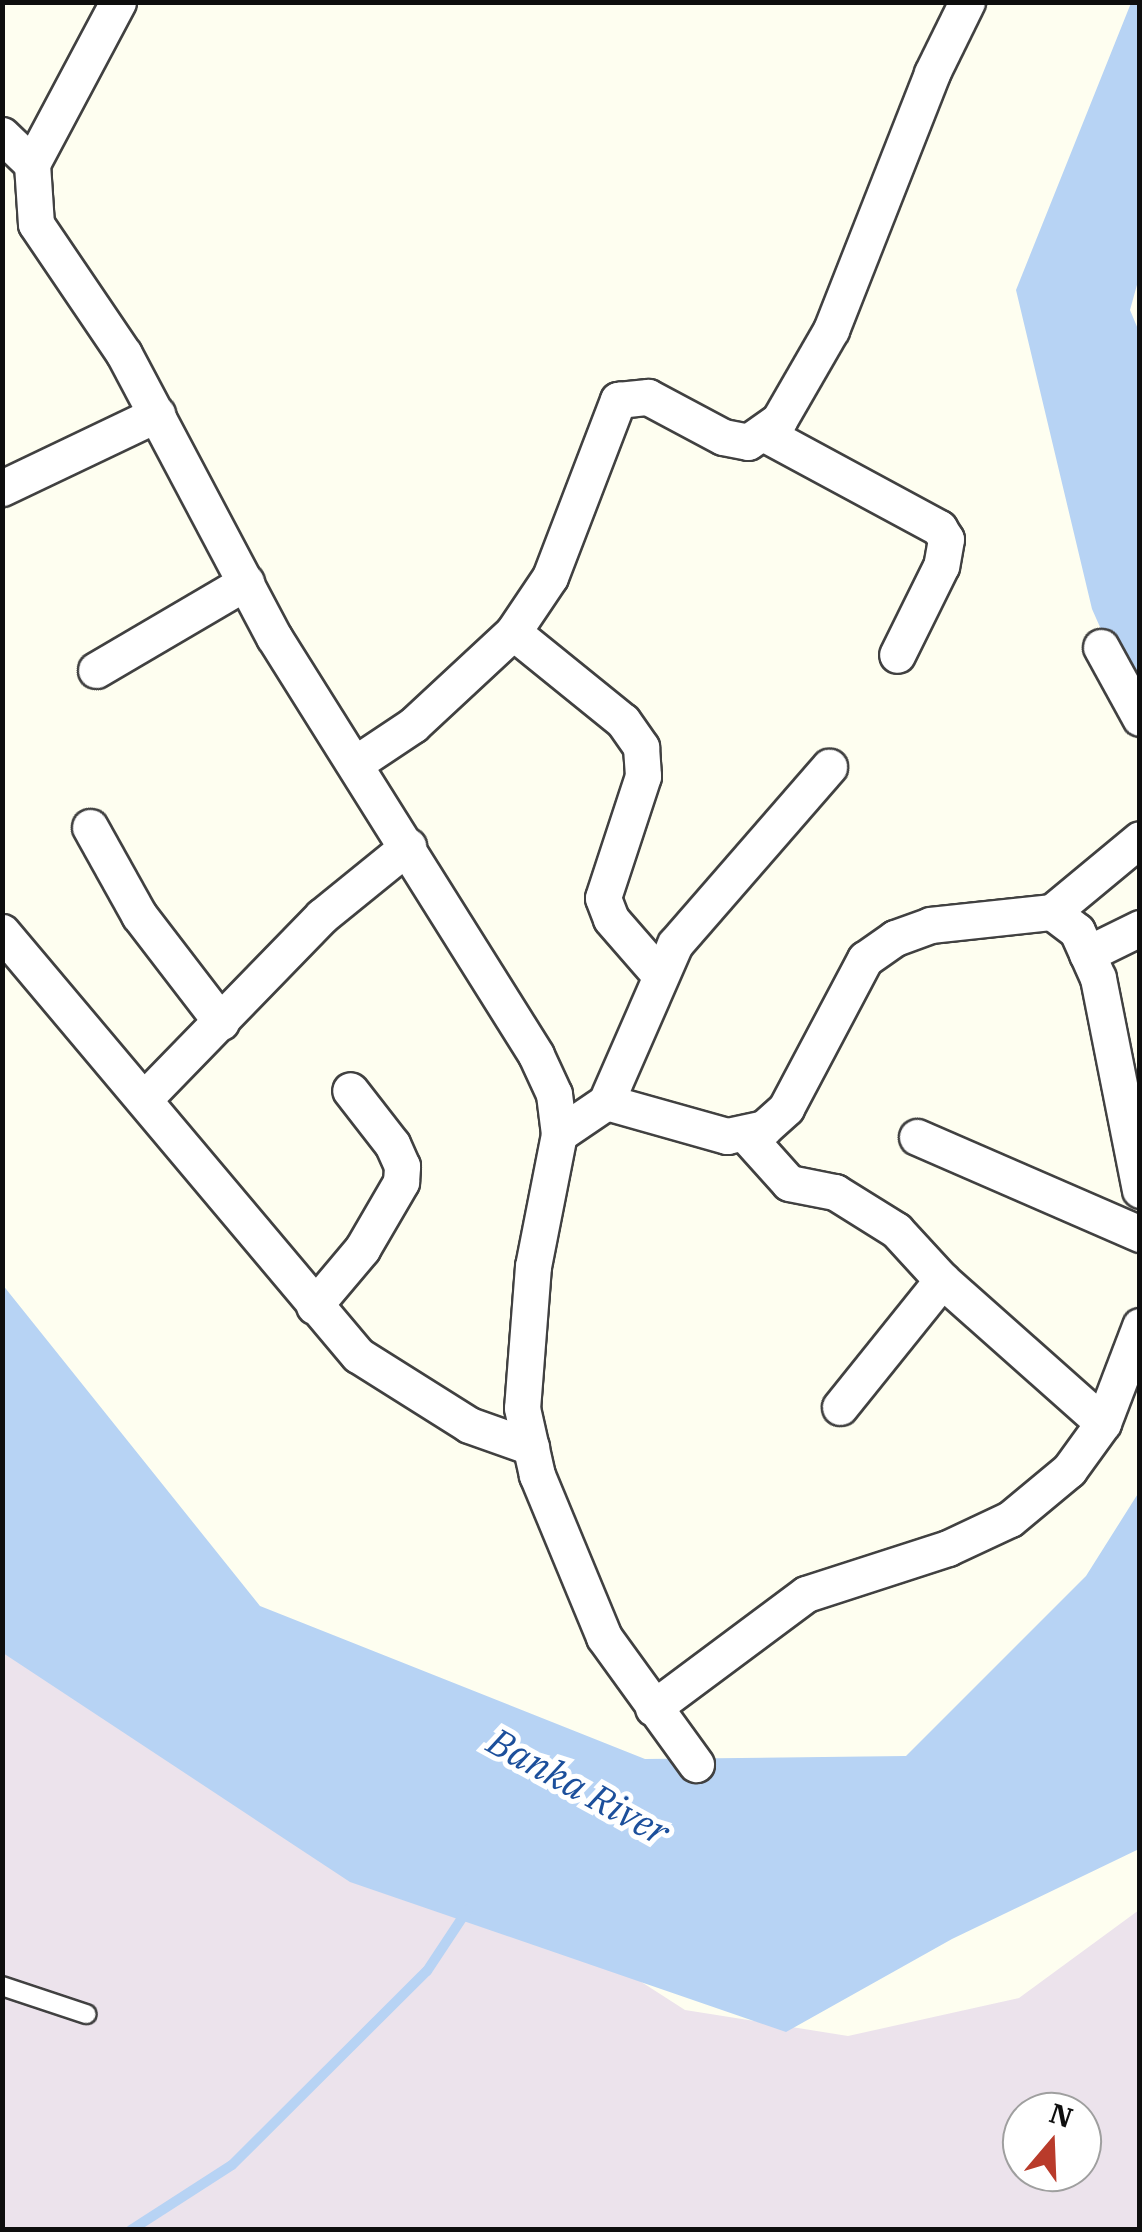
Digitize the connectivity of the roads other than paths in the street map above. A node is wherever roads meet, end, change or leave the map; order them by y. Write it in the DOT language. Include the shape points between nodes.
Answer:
graph roads {
  1 [pos="118,2"];
  2 [pos="967,2"];
  3 [pos="2,135"];
  4 [pos="32,164"];
  5 [pos="157,414"];
  6 [pos="766,435"];
  7 [pos="2,488"];
  8 [pos="246,582"];
  9 [pos="513,632"];
  10 [pos="1101,647"];
  11 [pos="898,655"];
  12 [pos="96,670"];
  13 [pos="1140,718"];
  14 [pos="356,763"];
  15 [pos="830,767"];
  16 [pos="90,828"];
  17 [pos="1140,838"];
  18 [pos="408,846"];
  19 [pos="1052,912"];
  20 [pos="1140,928"];
  21 [pos="2,932"];
  22 [pos="1088,954"];
  23 [pos="658,973"];
  24 [pos="221,1022"];
  25 [pos="350,1090"];
  26 [pos="146,1098"];
  27 [pos="606,1102"];
  28 [pos="559,1134"];
  29 [pos="746,1135"];
  30 [pos="917,1138"];
  31 [pos="1140,1190"];
  32 [pos="1140,1234"];
  33 [pos="942,1280"];
  34 [pos="314,1306"];
  35 [pos="1140,1326"];
  36 [pos="840,1407"];
  37 [pos="1103,1422"];
  38 [pos="531,1447"];
  39 [pos="653,1708"];
  40 [pos="696,1764"];
  41 [pos="2,1986"];
  42 [pos="86,2014"];
  1 -- 4 [label="street"];
  2 -- 6 [label="street" via="932,73 831,330"];
  3 -- 4 [label="street"];
  4 -- 5 [label="street" via="36,224"];
  5 -- 7 [label="street"];
  5 -- 8 [label="street"];
  6 -- 9 [label="street" via="748,442 723,437 648,397 618,400 550,577"];
  6 -- 11 [label="street" via="939,528 946,539 941,566"];
  8 -- 12 [label="street"];
  8 -- 14 [label="street"];
  9 -- 14 [label="street" via="413,725"];
  9 -- 23 [label="street" via="623,721 641,748 643,776 603,898 611,919"];
  10 -- 13 [label="street"];
  14 -- 18 [label="street"];
  15 -- 23 [label="street"];
  16 -- 24 [label="street" via="138,916"];
  17 -- 19 [label="street"];
  18 -- 24 [label="street" via="322,916"];
  18 -- 28 [label="street" via="536,1055 554,1094"];
  19 -- 22 [label="street" via="1078,931"];
  19 -- 29 [label="street" via="930,925 894,938 865,960 842,994 786,1108"];
  20 -- 22 [label="street"];
  21 -- 26 [label="street"];
  22 -- 31 [label="street" via="1110,1028"];
  23 -- 27 [label="street"];
  24 -- 26 [label="street"];
  25 -- 34 [label="street" via="392,1144 402,1166 400,1182 362,1249"];
  26 -- 34 [label="street"];
  27 -- 28 [label="street"];
  27 -- 29 [label="street" via="682,1128"];
  28 -- 38 [label="street" via="525,1338 522,1408"];
  29 -- 33 [label="street" via="789,1183 836,1192 896,1230"];
  30 -- 32 [label="street"];
  33 -- 36 [label="street"];
  33 -- 37 [label="street"];
  34 -- 38 [label="street" via="358,1356 424,1399 469,1425"];
  35 -- 37 [label="street"];
  37 -- 39 [label="street" via="1068,1470 1010,1519 948,1548 806,1594"];
  38 -- 39 [label="street" via="604,1637"];
  39 -- 40 [label="street"];
  41 -- 42 [label="lane"];
}
